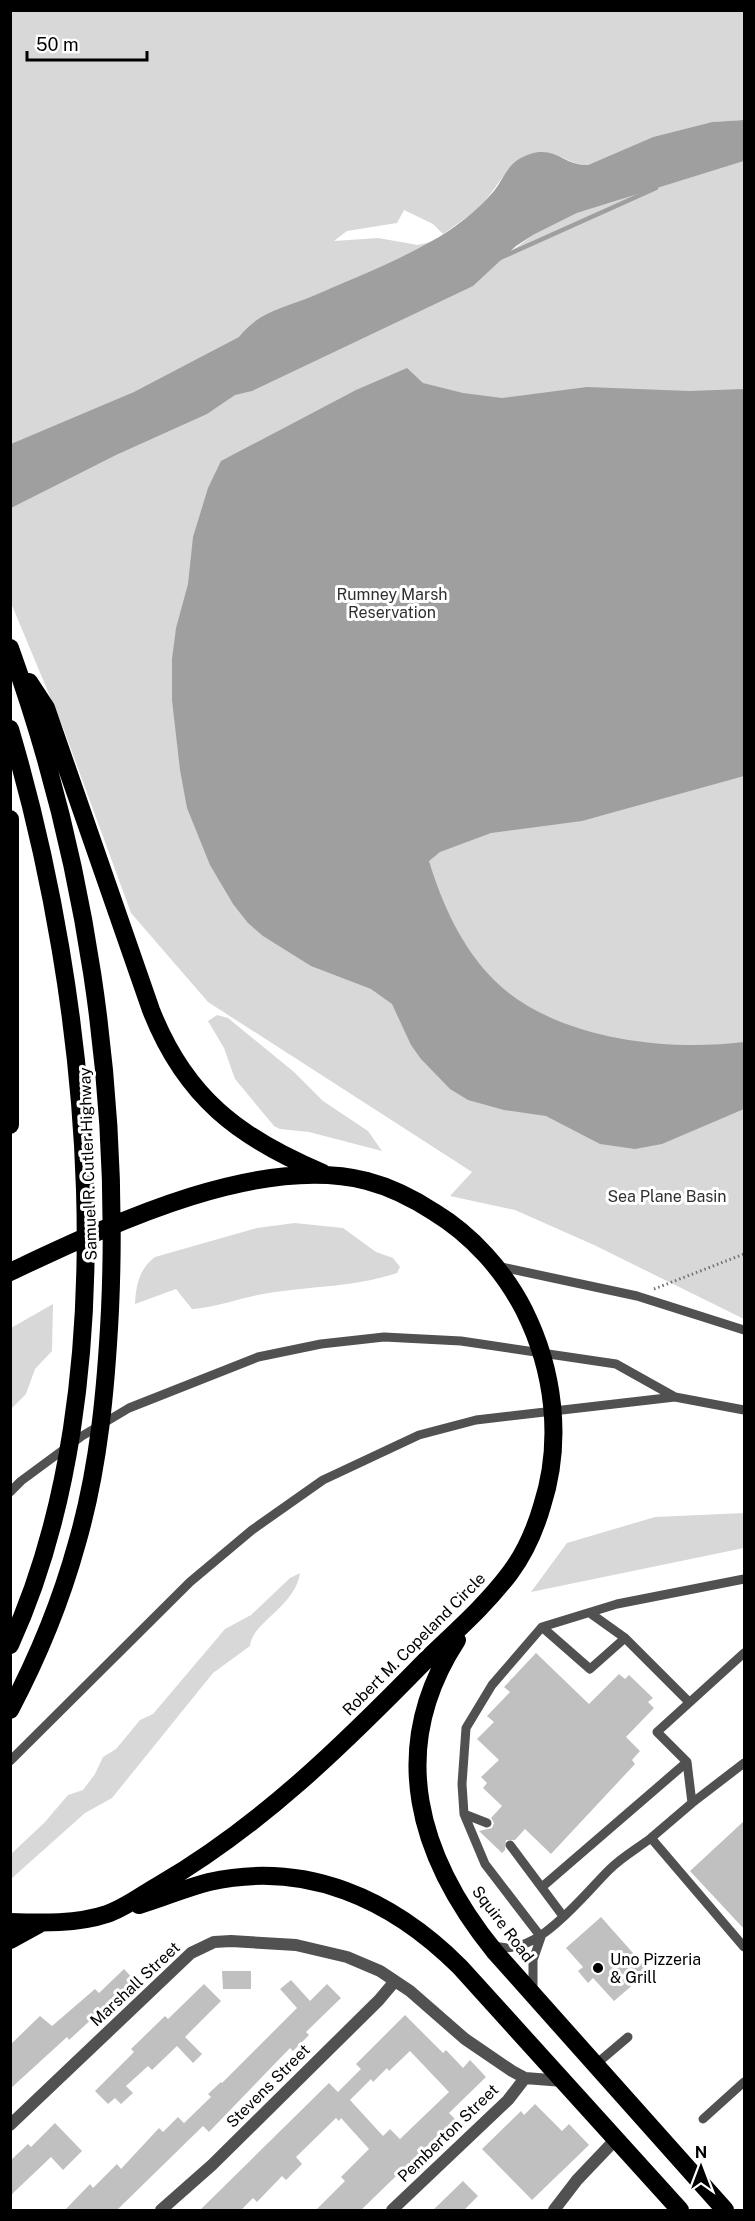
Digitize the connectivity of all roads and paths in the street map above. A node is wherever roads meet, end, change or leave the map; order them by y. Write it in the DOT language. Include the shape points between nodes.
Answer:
graph roads {
  1 [pos="13,655"];
  2 [pos="10,729"];
  3 [pos="10,819"];
  4 [pos="10,1125"];
  5 [pos="330,1176"];
  6 [pos="744,1254"];
  7 [pos="494,1266"];
  8 [pos="10,1272"];
  9 [pos="637,1296"];
  10 [pos="744,1330"];
  11 [pos="675,1397"];
  12 [pos="744,1410"];
  13 [pos="10,1492"];
  14 [pos="744,1579"];
  15 [pos="482,1607"];
  16 [pos="590,1612"];
  17 [pos="542,1627"];
  18 [pos="625,1638"];
  19 [pos="10,1645"];
  20 [pos="744,1653"];
  21 [pos="689,1702"];
  22 [pos="10,1710"];
  23 [pos="10,1761"];
  24 [pos="687,1762"];
  25 [pos="744,1763"];
  26 [pos="692,1803"];
  27 [pos="464,1814"];
  28 [pos="487,1822"];
  29 [pos="651,1838"];
  30 [pos="510,1845"];
  31 [pos="542,1887"];
  32 [pos="108,1914"];
  33 [pos="563,1916"];
  34 [pos="10,1922"];
  35 [pos="42,1922"];
  36 [pos="541,1936"];
  37 [pos="10,1940"];
  38 [pos="489,1943"];
  39 [pos="744,1947"];
  40 [pos="395,1981"];
  41 [pos="537,2000"];
  42 [pos="628,2037"];
  43 [pos="595,2065"];
  44 [pos="525,2078"];
  45 [pos="563,2081"];
  46 [pos="744,2082"];
  47 [pos="703,2119"];
  48 [pos="10,2125"];
  49 [pos="616,2139"];
  50 [pos="161,2211"];
  51 [pos="392,2211"];
  52 [pos="554,2211"];
  53 [pos="680,2211"];
  54 [pos="725,2211"];
  1 -- 5 [label="highway" via="46,708 151,1010 173,1057 204,1099 240,1130 277,1153"];
  1 -- 22 [label="highway, Samuel R. Cutler Highway" via="52,782 80,908 101,1046 112,1231 99,1437 86,1506 56,1609"];
  2 -- 19 [label="highway, Samuel R. Cutler Highway" via="40,842 60,939 75,1057 84,1251 80,1356 68,1459 54,1526 30,1601"];
  3 -- 4 [label="highway"];
  5 -- 7 [label="highway, Robert M. Copeland Circle" via="375,1183 426,1206 463,1232"];
  5 -- 8 [label="highway, Robert M. Copeland Circle" via="260,1179 210,1192 141,1216"];
  6 -- 9 [label="path"];
  7 -- 9 [label="lane"];
  7 -- 15 [label="highway, Robert M. Copeland Circle" via="519,1301 543,1358 554,1435 549,1479 533,1533 517,1564"];
  9 -- 10 [label="lane"];
  11 -- 12 [label="lane"];
  11 -- 13 [label="lane" via="616,1364 461,1341 384,1337 321,1344 258,1357 129,1408 82,1436"];
  11 -- 23 [label="lane" via="476,1420 419,1435 323,1480 252,1530 190,1582"];
  14 -- 16 [label="lane"];
  15 -- 32 [label="highway, Robert M. Copeland Circle" via="360,1727 257,1816 195,1862"];
  15 -- 38 [label="highway, Squire Road" via="447,1655 428,1697 419,1733 416,1780 423,1820 438,1860"];
  16 -- 17 [label="lane"];
  16 -- 18 [label="lane"];
  17 -- 18 [label="lane" via="590,1669"];
  17 -- 27 [label="lane" via="492,1685 466,1728"];
  18 -- 21 [label="lane"];
  20 -- 21 [label="lane"];
  21 -- 24 [label="lane" via="657,1732"];
  24 -- 26 [label="lane"];
  24 -- 31 [label="lane"];
  25 -- 26 [label="lane"];
  26 -- 29 [label="lane"];
  27 -- 28 [label="lane"];
  27 -- 36 [label="lane" via="485,1864"];
  29 -- 33 [label="lane" via="613,1866"];
  29 -- 39 [label="lane"];
  30 -- 31 [label="lane"];
  31 -- 33 [label="lane"];
  32 -- 35 [label="highway, Robert M. Copeland Circle"];
  32 -- 45 [label="highway" via="189,1887 238,1877 300,1880 349,1892 402,1917 438,1946"];
  33 -- 36 [label="lane"];
  34 -- 35 [label="highway, Robert M. Copeland Circle"];
  35 -- 37 [label="highway"];
  36 -- 38 [label="lane" via="517,1947"];
  36 -- 41 [label="lane" via="531,1974"];
  38 -- 41 [label="highway, Squire Road"];
  40 -- 44 [label="street, Marshall Street" via="479,2049"];
  40 -- 48 [label="street, Marshall Street" via="347,1957 314,1948 231,1941 206,1945 184,1959"];
  40 -- 50 [label="street, Stevens Street" via="380,2000"];
  41 -- 43 [label="highway, Squire Road"];
  42 -- 43 [label="lane"];
  43 -- 54 [label="highway, Squire Road"];
  44 -- 45 [label="street, Marshall Street"];
  44 -- 51 [label="street, Pemberton Street" via="508,2100"];
  45 -- 49 [label="highway"];
  46 -- 47 [label="lane"];
  49 -- 52 [label="street"];
  49 -- 53 [label="highway"];
}
